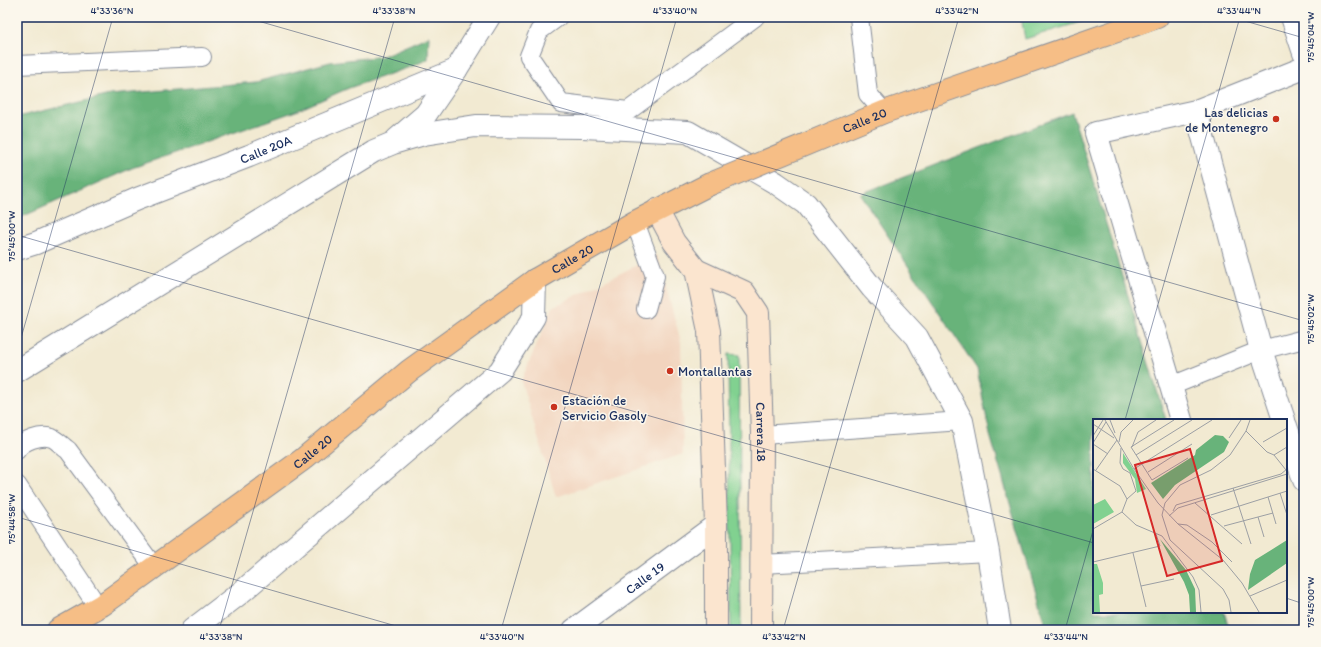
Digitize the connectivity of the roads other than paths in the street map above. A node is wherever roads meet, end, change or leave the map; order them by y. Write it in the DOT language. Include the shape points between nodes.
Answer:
graph roads {
  1 [pos="489,17"];
  2 [pos="558,17"];
  3 [pos="755,17"];
  4 [pos="860,17"];
  5 [pos="1157,17"];
  6 [pos="1292,17"];
  7 [pos="1304,53"];
  8 [pos="202,57"];
  9 [pos="17,65"];
  10 [pos="1304,68"];
  11 [pos="456,70"];
  12 [pos="1196,111"];
  13 [pos="884,112"];
  14 [pos="393,143"];
  15 [pos="657,210"];
  16 [pos="635,222"];
  17 [pos="17,248"];
  18 [pos="696,270"];
  19 [pos="535,280"];
  20 [pos="646,309"];
  21 [pos="1304,339"];
  22 [pos="1261,350"];
  23 [pos="17,371"];
  24 [pos="1171,386"];
  25 [pos="1181,419"];
  26 [pos="1284,419"];
  27 [pos="962,421"];
  28 [pos="1287,429"];
  29 [pos="762,435"];
  30 [pos="17,450"];
  31 [pos="1304,480"];
  32 [pos="17,485"];
  33 [pos="716,526"];
  34 [pos="988,552"];
  35 [pos="761,564"];
  36 [pos="154,567"];
  37 [pos="98,607"];
  38 [pos="58,630"];
  39 [pos="192,630"];
  40 [pos="574,630"];
  41 [pos="716,630"];
  42 [pos="760,630"];
  43 [pos="1000,630"];
  1 -- 11 [label="street"];
  2 -- 3 [label="lane" via="539,31 529,56 561,103 628,111"];
  4 -- 13 [label="lane" via="868,94"];
  5 -- 13 [label="main road, Calle 20"];
  6 -- 7 [label="street"];
  8 -- 9 [label="lane"];
  10 -- 12 [label="street"];
  11 -- 14 [label="street" via="426,114"];
  11 -- 17 [label="street, Calle 20A" via="249,156 137,199 36,243"];
  12 -- 22 [label="street"];
  12 -- 24 [label="street" via="1096,133"];
  13 -- 15 [label="main road, Calle 20, bridge" via="708,185"];
  14 -- 23 [label="street" via="374,151"];
  14 -- 27 [label="street" via="424,134 476,126 688,132 806,204 872,288 917,337"];
  15 -- 16 [label="main road, Calle 20"];
  15 -- 18 [label="main road, Carrera 18" via="674,242"];
  16 -- 19 [label="main road, Calle 20"];
  16 -- 20 [label="lane" via="655,276"];
  18 -- 29 [label="main road, Carrera 18" via="744,292 758,313"];
  18 -- 33 [label="main road, Carrera 18" via="709,331"];
  19 -- 36 [label="main road, Calle 20" via="409,371 302,460"];
  19 -- 39 [label="street" via="534,317 500,371 239,594"];
  21 -- 22 [label="lane"];
  22 -- 24 [label="lane"];
  22 -- 26 [label="street"];
  24 -- 25 [label="street"];
  27 -- 29 [label="lane"];
  27 -- 34 [label="street"];
  28 -- 31 [label="street"];
  29 -- 35 [label="main road, Carrera 18"];
  30 -- 36 [label="lane" via="34,438 52,438 68,450"];
  32 -- 37 [label="lane"];
  33 -- 40 [label="street, Calle 19"];
  33 -- 41 [label="main road, Carrera 18"];
  34 -- 35 [label="lane"];
  34 -- 43 [label="street"];
  35 -- 42 [label="main road, Carrera 18"];
  36 -- 37 [label="main road, Calle 20"];
  37 -- 38 [label="main road, Calle 20"];
}
